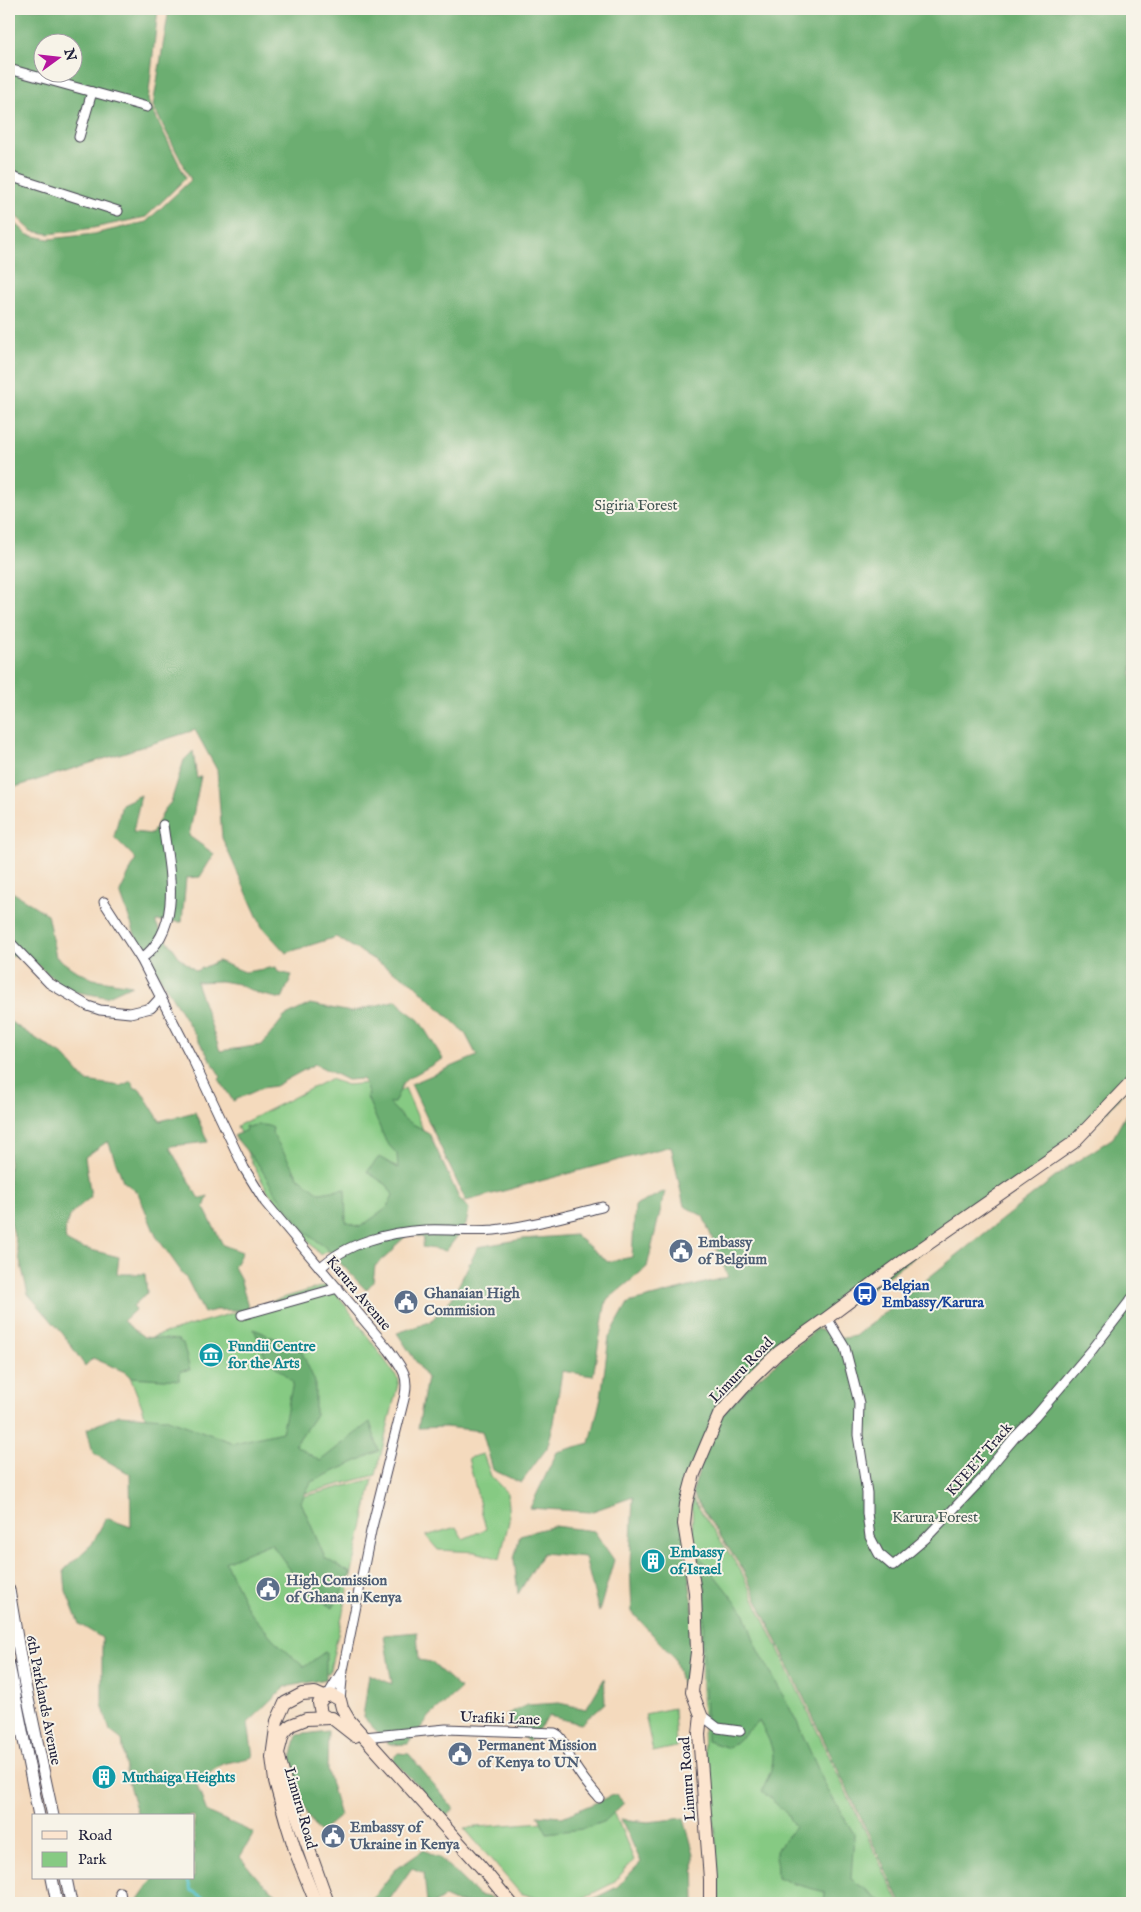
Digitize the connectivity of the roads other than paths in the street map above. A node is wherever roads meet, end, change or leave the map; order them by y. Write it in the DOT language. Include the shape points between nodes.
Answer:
graph roads {
  1 [pos="9,69"];
  2 [pos="92,92"];
  3 [pos="147,107"];
  4 [pos="79,137"];
  5 [pos="9,176"];
  6 [pos="118,211"];
  7 [pos="163,825"];
  8 [pos="104,902"];
  9 [pos="9,941"];
  10 [pos="143,962"];
  11 [pos="161,997"];
  12 [pos="1132,1081"];
  13 [pos="602,1207"];
  14 [pos="320,1268"];
  15 [pos="338,1288"];
  16 [pos="1132,1298"];
  17 [pos="242,1315"];
  18 [pos="827,1318"];
  19 [pos="9,1590"];
  20 [pos="9,1665"];
  21 [pos="343,1670"];
  22 [pos="326,1696"];
  23 [pos="341,1704"];
  24 [pos="701,1715"];
  25 [pos="330,1718"];
  26 [pos="740,1731"];
  27 [pos="364,1737"];
  28 [pos="599,1798"];
  29 [pos="39,1814"];
  30 [pos="52,1814"];
  31 [pos="52,1880"];
  32 [pos="66,1880"];
  33 [pos="120,1892"];
  34 [pos="57,1903"];
  35 [pos="71,1903"];
  36 [pos="122,1903"];
  37 [pos="316,1903"];
  38 [pos="328,1903"];
  39 [pos="505,1903"];
  40 [pos="511,1903"];
  41 [pos="710,1903"];
  1 -- 2 [label="street"];
  2 -- 3 [label="street"];
  2 -- 4 [label="street"];
  5 -- 6 [label="street"];
  7 -- 10 [label="street" via="170,874 170,909 167,926"];
  8 -- 10 [label="street, Karura Avenue"];
  9 -- 11 [label="street" via="49,983 88,1006 130,1013 151,1008"];
  10 -- 11 [label="street, Karura Avenue"];
  11 -- 14 [label="street, Karura Avenue" via="244,1168 265,1202"];
  12 -- 18 [label="main road, Limuru Road" via="1073,1143"];
  13 -- 14 [label="street" via="499,1229 404,1232 362,1243 331,1258"];
  14 -- 15 [label="street, Karura Avenue"];
  15 -- 17 [label="street"];
  15 -- 21 [label="street, Karura Avenue" via="389,1350 403,1370 407,1384 371,1531"];
  16 -- 18 [label="street, KFEET Track" via="982,1479 926,1538 893,1566 879,1554 870,1537 858,1436 859,1403 845,1348"];
  18 -- 24 [label="main road, Limuru Road" via="778,1353 719,1415 694,1474 684,1524 695,1592 697,1652 692,1692"];
  19 -- 30 [label="street, 6th Parklands Avenue"];
  20 -- 29 [label="street, 6th Parklands Avenue"];
  21 -- 22 [label="street, Karura Avenue"];
  21 -- 23 [label="street, Karura Avenue"];
  22 -- 23 [label="main road" via="335,1695"];
  22 -- 25 [label="main road" via="319,1703 319,1711"];
  22 -- 37 [label="main road, Limuru Road" via="302,1694 285,1703 277,1721 272,1757 275,1781 289,1830"];
  23 -- 25 [label="main road" via="339,1714"];
  23 -- 27 [label="main road" via="349,1720"];
  24 -- 26 [label="street" via="718,1728"];
  24 -- 41 [label="main road, Limuru Road" via="699,1734"];
  25 -- 38 [label="main road" via="306,1719 291,1725 283,1734 278,1753 282,1774"];
  25 -- 39 [label="main road" via="353,1733 384,1765"];
  27 -- 28 [label="street, Urafiki Lane" via="446,1729 555,1733 563,1741 578,1772"];
  27 -- 40 [label="main road"];
  31 -- 34 [label="street"];
  32 -- 35 [label="street"];
  33 -- 36 [label="street"];
}
